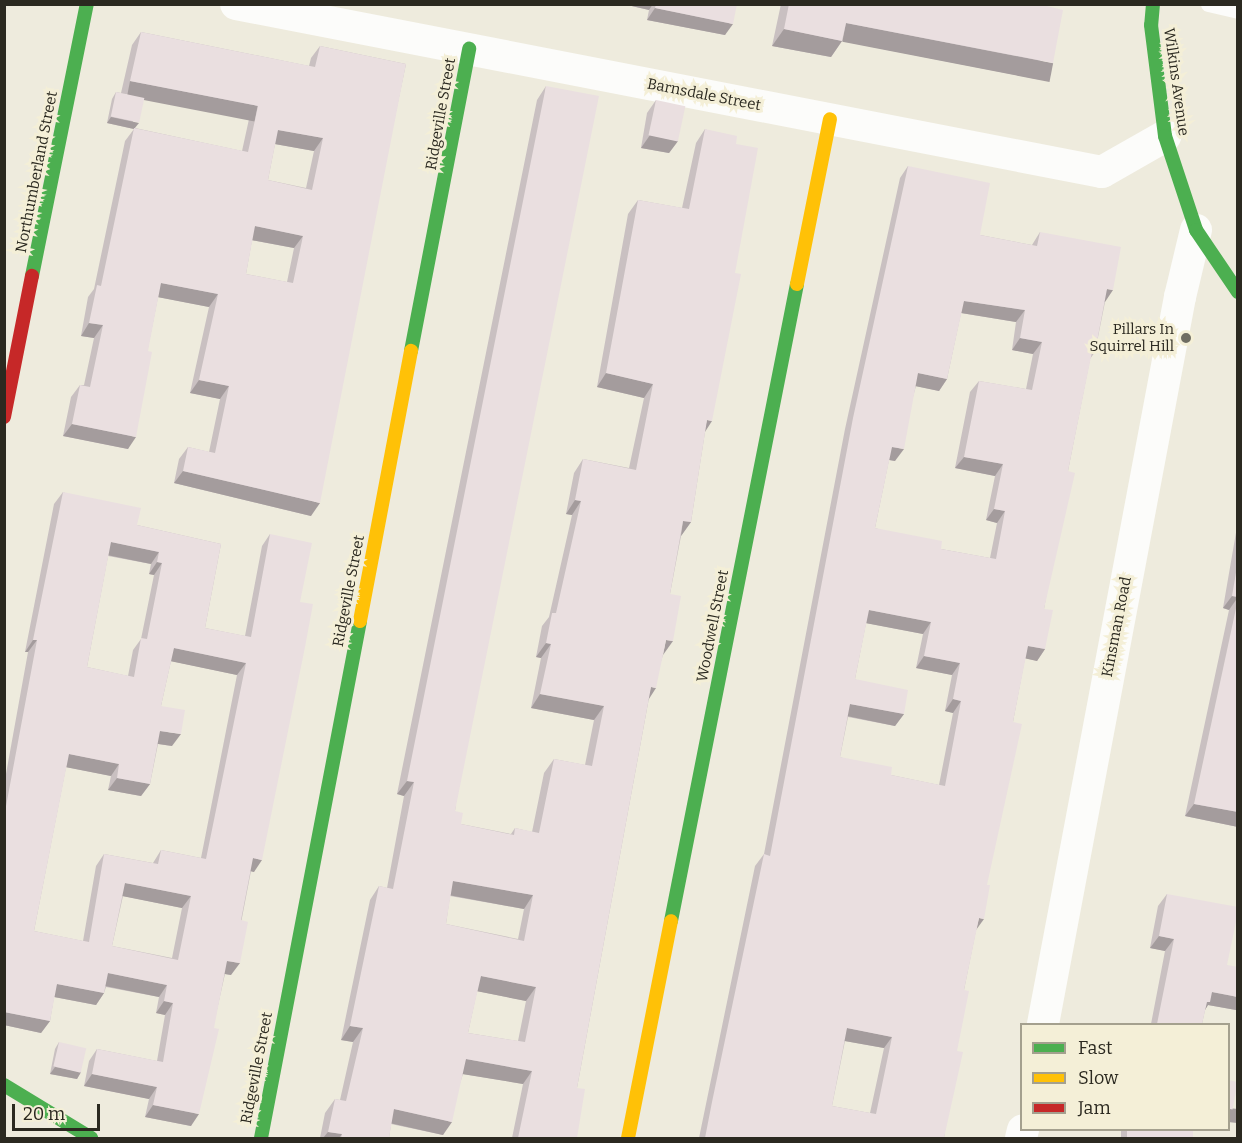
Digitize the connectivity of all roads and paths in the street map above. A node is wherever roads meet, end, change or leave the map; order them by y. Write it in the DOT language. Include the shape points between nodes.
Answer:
graph roads {
  1 [pos="87,4"];
  2 [pos="236,4"];
  3 [pos="1153,4"];
  4 [pos="1208,4"];
  5 [pos="1235,12"];
  6 [pos="469,49"];
  7 [pos="830,119"];
  8 [pos="1164,136"];
  9 [pos="1196,230"];
  10 [pos="1238,292"];
  11 [pos="4,417"];
  12 [pos="1042,1023"];
  13 [pos="4,1085"];
  14 [pos="91,1138"];
  15 [pos="261,1138"];
  16 [pos="628,1138"];
  1 -- 11 [label="street, Northumberland Street"];
  2 -- 6 [label="street, Barnsdale Street"];
  3 -- 8 [label="street, Wilkins Avenue" via="1151,25"];
  4 -- 5 [label="lane"];
  6 -- 7 [label="street, Barnsdale Street"];
  6 -- 15 [label="street, Ridgeville Street"];
  7 -- 8 [label="street, Barnsdale Street" via="1102,172"];
  7 -- 16 [label="street, Woodwell Street"];
  8 -- 9 [label="street, Wilkins Avenue"];
  9 -- 10 [label="street, Wilkins Avenue"];
  9 -- 12 [label="street, Kinsman Road"];
  13 -- 14 [label="street"];
}
